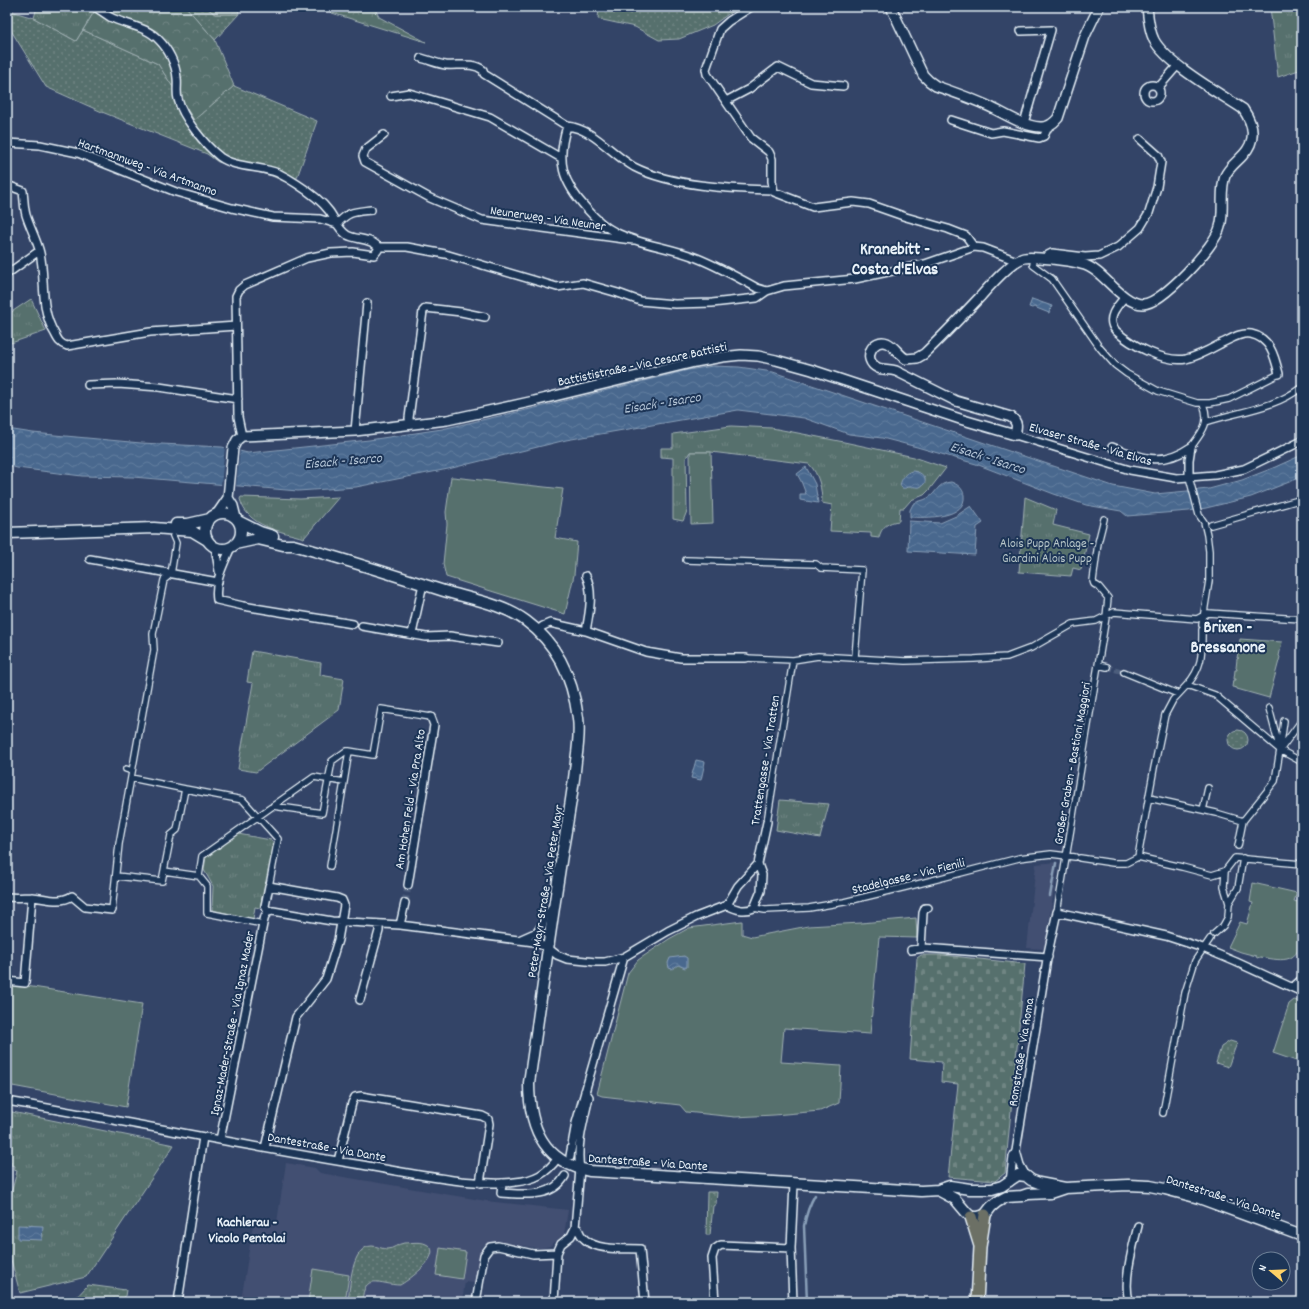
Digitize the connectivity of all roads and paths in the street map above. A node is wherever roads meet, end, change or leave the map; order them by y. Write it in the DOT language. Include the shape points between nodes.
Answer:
graph roads {
  1 [pos="95,7"];
  2 [pos="751,7"];
  3 [pos="891,7"];
  4 [pos="1099,7"];
  5 [pos="1147,7"];
  6 [pos="1021,31"];
  7 [pos="421,58"];
  8 [pos="1178,66"];
  9 [pos="843,86"];
  10 [pos="1158,88"];
  11 [pos="391,96"];
  12 [pos="726,101"];
  13 [pos="951,120"];
  14 [pos="1024,123"];
  15 [pos="567,126"];
  16 [pos="1048,126"];
  17 [pos="384,135"];
  18 [pos="1140,139"];
  19 [pos="7,143"];
  20 [pos="561,158"];
  21 [pos="7,185"];
  22 [pos="773,190"];
  23 [pos="371,210"];
  24 [pos="337,224"];
  25 [pos="633,240"];
  26 [pos="378,246"];
  27 [pos="974,247"];
  28 [pos="39,251"];
  29 [pos="1034,258"];
  30 [pos="1047,259"];
  31 [pos="1018,261"];
  32 [pos="7,274"];
  33 [pos="767,291"];
  34 [pos="1125,297"];
  35 [pos="367,303"];
  36 [pos="485,317"];
  37 [pos="236,326"];
  38 [pos="1279,374"];
  39 [pos="88,385"];
  40 [pos="1302,388"];
  41 [pos="238,399"];
  42 [pos="1203,404"];
  43 [pos="1206,422"];
  44 [pos="410,425"];
  45 [pos="355,432"];
  46 [pos="1015,435"];
  47 [pos="242,436"];
  48 [pos="1302,441"];
  49 [pos="1112,447"];
  50 [pos="1191,447"];
  51 [pos="1189,477"];
  52 [pos="229,494"];
  53 [pos="1302,499"];
  54 [pos="213,516"];
  55 [pos="1104,518"];
  56 [pos="237,519"];
  57 [pos="1210,525"];
  58 [pos="154,528"];
  59 [pos="7,534"];
  60 [pos="173,536"];
  61 [pos="211,543"];
  62 [pos="233,545"];
  63 [pos="293,545"];
  64 [pos="90,559"];
  65 [pos="686,560"];
  66 [pos="220,573"];
  67 [pos="171,574"];
  68 [pos="586,576"];
  69 [pos="218,582"];
  70 [pos="423,584"];
  71 [pos="1203,616"];
  72 [pos="1106,617"];
  73 [pos="1302,618"];
  74 [pos="353,624"];
  75 [pos="362,626"];
  76 [pos="538,630"];
  77 [pos="586,631"];
  78 [pos="412,634"];
  79 [pos="498,643"];
  80 [pos="855,657"];
  81 [pos="746,658"];
  82 [pos="793,660"];
  83 [pos="1099,666"];
  84 [pos="1107,667"];
  85 [pos="1124,672"];
  86 [pos="1185,687"];
  87 [pos="1178,694"];
  88 [pos="1269,708"];
  89 [pos="431,717"];
  90 [pos="1302,720"];
  91 [pos="1284,721"];
  92 [pos="1280,750"];
  93 [pos="349,751"];
  94 [pos="1302,762"];
  95 [pos="126,769"];
  96 [pos="132,770"];
  97 [pos="131,778"];
  98 [pos="328,779"];
  99 [pos="344,782"];
  100 [pos="1208,788"];
  101 [pos="185,789"];
  102 [pos="1149,798"];
  103 [pos="273,806"];
  104 [pos="1203,810"];
  105 [pos="258,818"];
  106 [pos="1243,821"];
  107 [pos="767,822"];
  108 [pos="1065,856"];
  109 [pos="1138,857"];
  110 [pos="1236,858"];
  111 [pos="1243,858"];
  112 [pos="758,864"];
  113 [pos="1302,864"];
  114 [pos="330,866"];
  115 [pos="164,871"];
  116 [pos="1224,871"];
  117 [pos="116,876"];
  118 [pos="199,876"];
  119 [pos="408,885"];
  120 [pos="269,886"];
  121 [pos="7,897"];
  122 [pos="32,897"];
  123 [pos="405,903"];
  124 [pos="1229,903"];
  125 [pos="728,905"];
  126 [pos="554,906"];
  127 [pos="754,908"];
  128 [pos="928,908"];
  129 [pos="112,910"];
  130 [pos="268,912"];
  131 [pos="1057,912"];
  132 [pos="341,922"];
  133 [pos="263,924"];
  134 [pos="379,924"];
  135 [pos="400,925"];
  136 [pos="1214,934"];
  137 [pos="1210,939"];
  138 [pos="519,940"];
  139 [pos="548,948"];
  140 [pos="921,948"];
  141 [pos="1203,948"];
  142 [pos="911,950"];
  143 [pos="624,957"];
  144 [pos="1048,957"];
  145 [pos="1302,979"];
  146 [pos="7,981"];
  147 [pos="1293,987"];
  148 [pos="1302,992"];
  149 [pos="360,1000"];
  150 [pos="585,1091"];
  151 [pos="7,1101"];
  152 [pos="1163,1114"];
  153 [pos="203,1137"];
  154 [pos="220,1140"];
  155 [pos="265,1148"];
  156 [pos="1016,1151"];
  157 [pos="570,1156"];
  158 [pos="558,1158"];
  159 [pos="338,1162"];
  160 [pos="580,1169"];
  161 [pos="564,1176"];
  162 [pos="1028,1178"];
  163 [pos="1010,1182"];
  164 [pos="480,1183"];
  165 [pos="502,1183"];
  166 [pos="794,1184"];
  167 [pos="970,1188"];
  168 [pos="980,1188"];
  169 [pos="1065,1188"];
  170 [pos="938,1190"];
  171 [pos="1028,1194"];
  172 [pos="962,1206"];
  173 [pos="988,1211"];
  174 [pos="971,1217"];
  175 [pos="1138,1226"];
  176 [pos="575,1228"];
  177 [pos="1302,1236"];
  178 [pos="980,1247"];
  179 [pos="791,1248"];
  180 [pos="557,1253"];
  181 [pos="1129,1301"];
  182 [pos="178,1302"];
  183 [pos="476,1302"];
  184 [pos="554,1302"];
  185 [pos="645,1302"];
  186 [pos="715,1302"];
  187 [pos="793,1302"];
  188 [pos="977,1302"];
  1 -- 24 [label="street" via="110,17 149,32 159,40 174,63 177,98 182,110 190,125 221,158 278,173 310,193 329,211"];
  2 -- 12 [label="street" via="720,29 706,70"];
  3 -- 14 [label="street" via="923,75 929,81"];
  4 -- 16 [label="street" via="1085,36 1058,118"];
  5 -- 8 [label="street, Elvaser Straße - Via Elvas" via="1154,41"];
  6 -- 14 [label="street" via="1051,30"];
  7 -- 15 [label="street" via="446,65 480,68 484,74"];
  8 -- 10 [label="street"];
  8 -- 34 [label="street, Elvaser Straße - Via Elvas" via="1243,109 1252,126 1252,135 1248,149 1225,177 1220,229 1207,251 1158,299 1143,304"];
  9 -- 12 [label="street" via="811,83 778,67 749,89"];
  11 -- 20 [label="street" via="409,93 490,117"];
  12 -- 22 [label="street" via="751,138 769,152 772,159"];
  13 -- 16 [label="street" via="991,133 1003,131 1039,138 1044,136"];
  14 -- 16 [label="street" via="1033,127"];
  15 -- 20 [label="street, Neunerweg - Via Neuner"];
  15 -- 22 [label="street" via="589,133 634,167 653,175 714,186"];
  17 -- 25 [label="street, Neunerweg - Via Neuner" via="366,149 363,156 365,162 430,198 482,220"];
  18 -- 30 [label="street, Elvaser Straße - Via Elvas" via="1158,155 1161,162 1157,187 1145,222 1118,248 1105,254 1085,257 1052,253"];
  19 -- 24 [label="street, Hartmannweg - Via Artmanno" via="40,145 78,153 176,192 232,208 273,217 320,219"];
  20 -- 25 [label="street, Neunerweg - Via Neuner" via="565,179 574,195 597,220 614,232"];
  21 -- 28 [label="street" via="23,191 26,215"];
  22 -- 27 [label="street" via="777,194 813,207 853,202 869,204 966,236"];
  23 -- 24 [label="street" via="347,214"];
  24 -- 26 [label="street" via="353,238"];
  25 -- 33 [label="street, Neunerweg - Via Neuner" via="697,258"];
  26 -- 33 [label="street" via="407,247 445,254 557,288 583,283 640,301 657,303 712,303 756,298"];
  26 -- 37 [label="street" via="374,255 331,253 307,258 244,285 236,296"];
  27 -- 31 [label="street"];
  27 -- 33 [label="street" via="925,264 855,279 784,286"];
  28 -- 32 [label="street"];
  28 -- 37 [label="street" via="46,314 50,326 62,344 67,346 150,332"];
  29 -- 30 [label="street, Elvaser Straße - Via Elvas"];
  29 -- 31 [label="street, Elvaser Straße - Via Elvas" via="1023,258"];
  29 -- 42 [label="street" via="1033,264 1052,279 1100,348 1115,365 1158,391"];
  30 -- 34 [label="street, Elvaser Straße - Via Elvas" via="1090,267"];
  31 -- 46 [label="street, Elvaser Straße - Via Elvas" via="924,354 906,359 886,342 879,342 870,351 869,359 879,369 896,371 956,401 1011,417 1017,424"];
  34 -- 38 [label="street" via="1115,309 1111,322 1113,328 1137,346 1171,359 1185,359 1246,333 1257,336 1268,345 1274,353"];
  35 -- 45 [label="street"];
  36 -- 44 [label="street" via="426,308 423,310"];
  37 -- 41 [label="street"];
  38 -- 42 [label="street" via="1229,399"];
  39 -- 41 [label="street" via="159,387"];
  40 -- 43 [label="street" via="1276,403"];
  41 -- 47 [label="street"];
  42 -- 43 [label="street" via="1207,413"];
  43 -- 50 [label="street"];
  44 -- 45 [label="street, Battististraße - Via Cesare Battisti"];
  44 -- 46 [label="street, Battististraße - Via Cesare Battisti" via="447,420 534,401 694,362 741,355 758,356 812,370"];
  45 -- 47 [label="street, Battististraße - Via Cesare Battisti"];
  46 -- 51 [label="street, Elvaser Straße - Via Elvas" via="1130,470 1166,477"];
  47 -- 52 [label="street" via="233,448"];
  48 -- 51 [label="street, Elvaser Straße - Via Elvas" via="1244,469"];
  49 -- 50 [label="street" via="1147,458 1168,458"];
  50 -- 51 [label="street"];
  51 -- 71 [label="street" via="1199,515 1204,522 1209,551 1209,581"];
  52 -- 54 [label="street"];
  52 -- 56 [label="street"];
  53 -- 57 [label="street"];
  54 -- 56 [label="main road" via="227,513"];
  54 -- 58 [label="main road" via="200,522"];
  54 -- 61 [label="main road" via="205,531"];
  55 -- 72 [label="street, Großer Graben - Bastioni Maggiori" via="1093,581 1108,598"];
  56 -- 62 [label="main road" via="241,530"];
  56 -- 63 [label="main road" via="260,532 285,539"];
  58 -- 59 [label="main road"];
  58 -- 61 [label="main road" via="192,531"];
  60 -- 67 [label="street" via="176,543"];
  61 -- 62 [label="main road" via="226,548"];
  61 -- 66 [label="street"];
  62 -- 63 [label="main road" via="258,539"];
  62 -- 66 [label="street"];
  63 -- 70 [label="main road, Peter-Mayr-Straße - Via Peter Mayr"];
  64 -- 67 [label="street"];
  65 -- 80 [label="street" via="816,564 821,568 862,570"];
  66 -- 69 [label="street"];
  67 -- 69 [label="street"];
  67 -- 96 [label="street" via="164,580 153,634 154,650"];
  68 -- 77 [label="street" via="589,583 589,610"];
  69 -- 74 [label="street" via="217,600"];
  70 -- 76 [label="main road, Peter-Mayr-Straße - Via Peter Mayr" via="501,608"];
  70 -- 78 [label="street"];
  71 -- 72 [label="street" via="1197,619 1114,612"];
  71 -- 73 [label="street" via="1208,613"];
  71 -- 86 [label="street" via="1198,671"];
  72 -- 80 [label="street" via="1073,624 1031,648 1007,656 905,660"];
  72 -- 83 [label="street, Großer Graben - Bastioni Maggiori"];
  75 -- 78 [label="street"];
  76 -- 77 [label="street" via="550,623"];
  76 -- 126 [label="main road, Peter-Mayr-Straße - Via Peter Mayr" via="555,651 565,670 575,699 578,719 579,738 575,775"];
  77 -- 81 [label="street" via="640,651 669,656"];
  78 -- 79 [label="street"];
  80 -- 82 [label="street" via="818,656"];
  81 -- 82 [label="street"];
  82 -- 107 [label="street, Trattengasse - Via Tratten"];
  83 -- 84 [label="street"];
  83 -- 108 [label="street, Großer Graben - Bastioni Maggiori"];
  85 -- 87 [label="street"];
  86 -- 87 [label="street"];
  86 -- 92 [label="street" via="1216,695"];
  87 -- 102 [label="street" via="1165,715"];
  88 -- 92 [label="street"];
  89 -- 93 [label="street" via="381,708 373,755"];
  89 -- 119 [label="street, Am Hohen Feld - Via Pra Alto" via="434,725"];
  90 -- 92 [label="street"];
  91 -- 92 [label="street"];
  92 -- 94 [label="street"];
  92 -- 106 [label="street" via="1275,781"];
  93 -- 98 [label="street" via="332,761"];
  93 -- 99 [label="street"];
  95 -- 96 [label="street"];
  96 -- 97 [label="street"];
  97 -- 101 [label="street"];
  97 -- 117 [label="street"];
  98 -- 99 [label="street"];
  98 -- 103 [label="street" via="314,777"];
  98 -- 103 [label="street" via="322,813"];
  99 -- 114 [label="street"];
  100 -- 104 [label="street"];
  101 -- 105 [label="street" via="243,800"];
  101 -- 115 [label="street" via="177,830 171,835"];
  102 -- 104 [label="street"];
  102 -- 109 [label="street"];
  103 -- 105 [label="street"];
  104 -- 106 [label="street"];
  105 -- 118 [label="street" via="202,856"];
  105 -- 120 [label="street" via="278,839"];
  106 -- 110 [label="street"];
  107 -- 112 [label="street, Trattengasse - Via Tratten"];
  108 -- 109 [label="street, Stadelgasse - Via Fienili" via="1113,863 1126,863"];
  108 -- 127 [label="street, Stadelgasse - Via Fienili" via="1051,854 1019,858 906,888 809,908"];
  108 -- 131 [label="street, Großer Graben - Bastioni Maggiori"];
  109 -- 116 [label="street" via="1212,875"];
  110 -- 111 [label="street"];
  110 -- 116 [label="street"];
  111 -- 113 [label="street"];
  111 -- 124 [label="street" via="1238,888"];
  112 -- 125 [label="street" via="738,886"];
  112 -- 127 [label="street, Trattengasse - Via Tratten" via="762,875 761,891"];
  115 -- 117 [label="street" via="162,881"];
  115 -- 118 [label="street"];
  116 -- 124 [label="street" via="1224,887"];
  117 -- 129 [label="street"];
  118 -- 133 [label="street" via="207,886 207,913"];
  120 -- 130 [label="street" via="265,906"];
  120 -- 132 [label="street" via="342,900 344,905"];
  121 -- 122 [label="street"];
  122 -- 129 [label="street" via="66,900 72,896 85,907"];
  122 -- 146 [label="street" via="25,983"];
  123 -- 135 [label="street"];
  124 -- 136 [label="street" via="1228,917"];
  125 -- 127 [label="street" via="738,910 747,911"];
  125 -- 143 [label="street" via="668,931"];
  126 -- 138 [label="street" via="545,916 537,932"];
  126 -- 139 [label="main road, Peter-Mayr-Straße - Via Peter Mayr"];
  128 -- 140 [label="street" via="925,908 923,913"];
  130 -- 132 [label="street"];
  130 -- 133 [label="street, Ignaz-Mader-Straße - Via Ignaz Mader"];
  131 -- 141 [label="street" via="1166,936"];
  131 -- 144 [label="street, Romstraße - Via Roma"];
  132 -- 134 [label="street"];
  132 -- 155 [label="street" via="326,979 296,1018"];
  133 -- 154 [label="street, Ignaz-Mader-Straße - Via Ignaz Mader"];
  134 -- 135 [label="street"];
  134 -- 149 [label="street"];
  135 -- 138 [label="street"];
  137 -- 141 [label="street"];
  138 -- 139 [label="street" via="534,942"];
  139 -- 143 [label="street" via="567,959 605,962"];
  139 -- 158 [label="main road, Peter-Mayr-Straße - Via Peter Mayr" via="529,1099 536,1127 545,1144"];
  140 -- 142 [label="street"];
  140 -- 144 [label="street"];
  141 -- 147 [label="street"];
  141 -- 152 [label="street" via="1195,961 1185,993"];
  143 -- 150 [label="street"];
  144 -- 156 [label="street, Romstraße - Via Roma"];
  145 -- 147 [label="street"];
  147 -- 148 [label="street"];
  150 -- 157 [label="street"];
  150 -- 160 [label="street" via="589,1097 579,1148"];
  151 -- 153 [label="street, Dantestraße - Via Dante"];
  153 -- 154 [label="street, Dantestraße - Via Dante"];
  153 -- 182 [label="street"];
  154 -- 155 [label="street, Dantestraße - Via Dante"];
  155 -- 159 [label="street, Dantestraße - Via Dante"];
  156 -- 162 [label="street, Romstraße - Via Roma" via="1020,1165"];
  156 -- 163 [label="street, Romstraße - Via Roma"];
  158 -- 160 [label="main road, Dantestraße - Via Dante"];
  158 -- 165 [label="street, Dantestraße - Via Dante" via="551,1168 540,1176 524,1181"];
  159 -- 164 [label="street, Dantestraße - Via Dante"];
  159 -- 164 [label="street" via="352,1103 356,1097 361,1096 488,1119"];
  160 -- 166 [label="main road, Dantestraße - Via Dante"];
  160 -- 176 [label="street"];
  161 -- 165 [label="street" via="557,1186 539,1193 502,1193"];
  162 -- 163 [label="main road, Dantestraße - Via Dante" via="1018,1175"];
  162 -- 169 [label="main road, Dantestraße - Via Dante"];
  162 -- 171 [label="main road" via="1031,1187"];
  163 -- 168 [label="main road, Dantestraße - Via Dante" via="992,1189"];
  164 -- 165 [label="street, Dantestraße - Via Dante"];
  166 -- 170 [label="main road, Dantestraße - Via Dante"];
  166 -- 179 [label="street"];
  167 -- 168 [label="main road, Dantestraße - Via Dante"];
  167 -- 170 [label="main road, Dantestraße - Via Dante" via="950,1186"];
  167 -- 172 [label="main road" via="965,1193"];
  168 -- 173 [label="main road" via="988,1194"];
  169 -- 171 [label="main road, Dantestraße - Via Dante"];
  169 -- 177 [label="main road, Dantestraße - Via Dante" via="1128,1185 1166,1189 1199,1198"];
  170 -- 172 [label="main road"];
  171 -- 173 [label="main road, Dantestraße - Via Dante" via="1006,1197"];
  172 -- 174 [label="main road"];
  173 -- 174 [label="main road, Dantestraße - Via Dante" via="978,1217"];
  173 -- 178 [label="main road"];
  174 -- 178 [label="main road"];
  175 -- 181 [label="street" via="1128,1272 1126,1293"];
  176 -- 180 [label="street" via="571,1236 561,1244"];
  176 -- 185 [label="street" via="586,1241 600,1247 640,1249"];
  178 -- 188 [label="main road"];
  179 -- 186 [label="street" via="721,1245 715,1250 712,1258"];
  179 -- 187 [label="street"];
  180 -- 183 [label="street" via="533,1254 498,1246 490,1247 484,1255"];
  180 -- 184 [label="street"];
}
